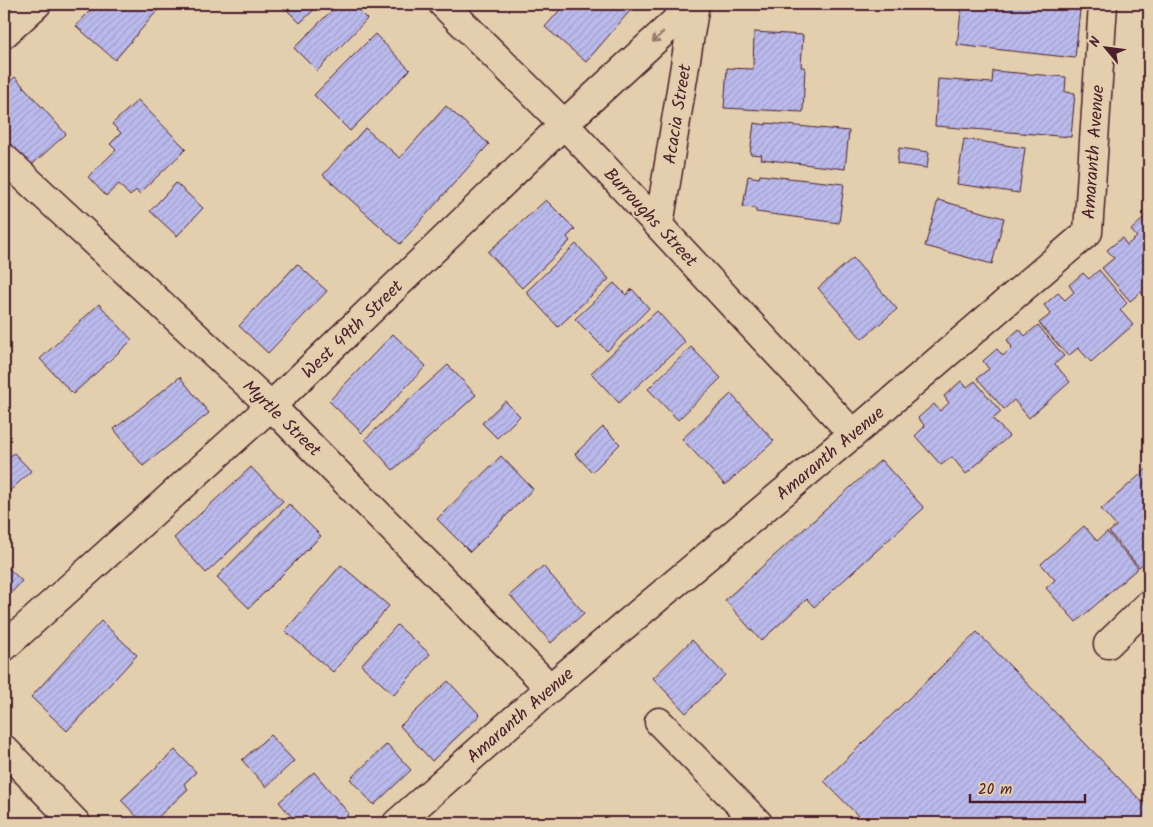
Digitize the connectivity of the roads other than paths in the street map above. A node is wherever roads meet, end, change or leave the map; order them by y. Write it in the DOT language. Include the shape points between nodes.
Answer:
graph roads {
  1 [pos="37,4"];
  2 [pos="443,4"];
  3 [pos="694,4"];
  4 [pos="1102,4"];
  5 [pos="4,34"];
  6 [pos="564,124"];
  7 [pos="4,158"];
  8 [pos="659,225"];
  9 [pos="271,406"];
  10 [pos="853,434"];
  11 [pos="1149,604"];
  12 [pos="1108,644"];
  13 [pos="4,647"];
  14 [pos="550,688"];
  15 [pos="658,722"];
  16 [pos="4,749"];
  17 [pos="76,823"];
  18 [pos="398,823"];
  19 [pos="758,823"];
  1 -- 5 [label="street"];
  2 -- 6 [label="street, Burroughs Street"];
  3 -- 6 [label="street, West 49th Street, one-way"];
  3 -- 8 [label="street, Acacia Street"];
  4 -- 10 [label="street, Amaranth Avenue" via="1088,232"];
  6 -- 8 [label="street, Burroughs Street"];
  6 -- 9 [label="street, West 49th Street"];
  7 -- 9 [label="street, Myrtle Street"];
  8 -- 10 [label="street, Burroughs Street"];
  9 -- 13 [label="street, West 49th Street"];
  9 -- 14 [label="street, Myrtle Street"];
  10 -- 14 [label="street, Amaranth Avenue"];
  11 -- 12 [label="street"];
  14 -- 18 [label="street, Amaranth Avenue"];
  15 -- 19 [label="street"];
  16 -- 17 [label="street"];
}
